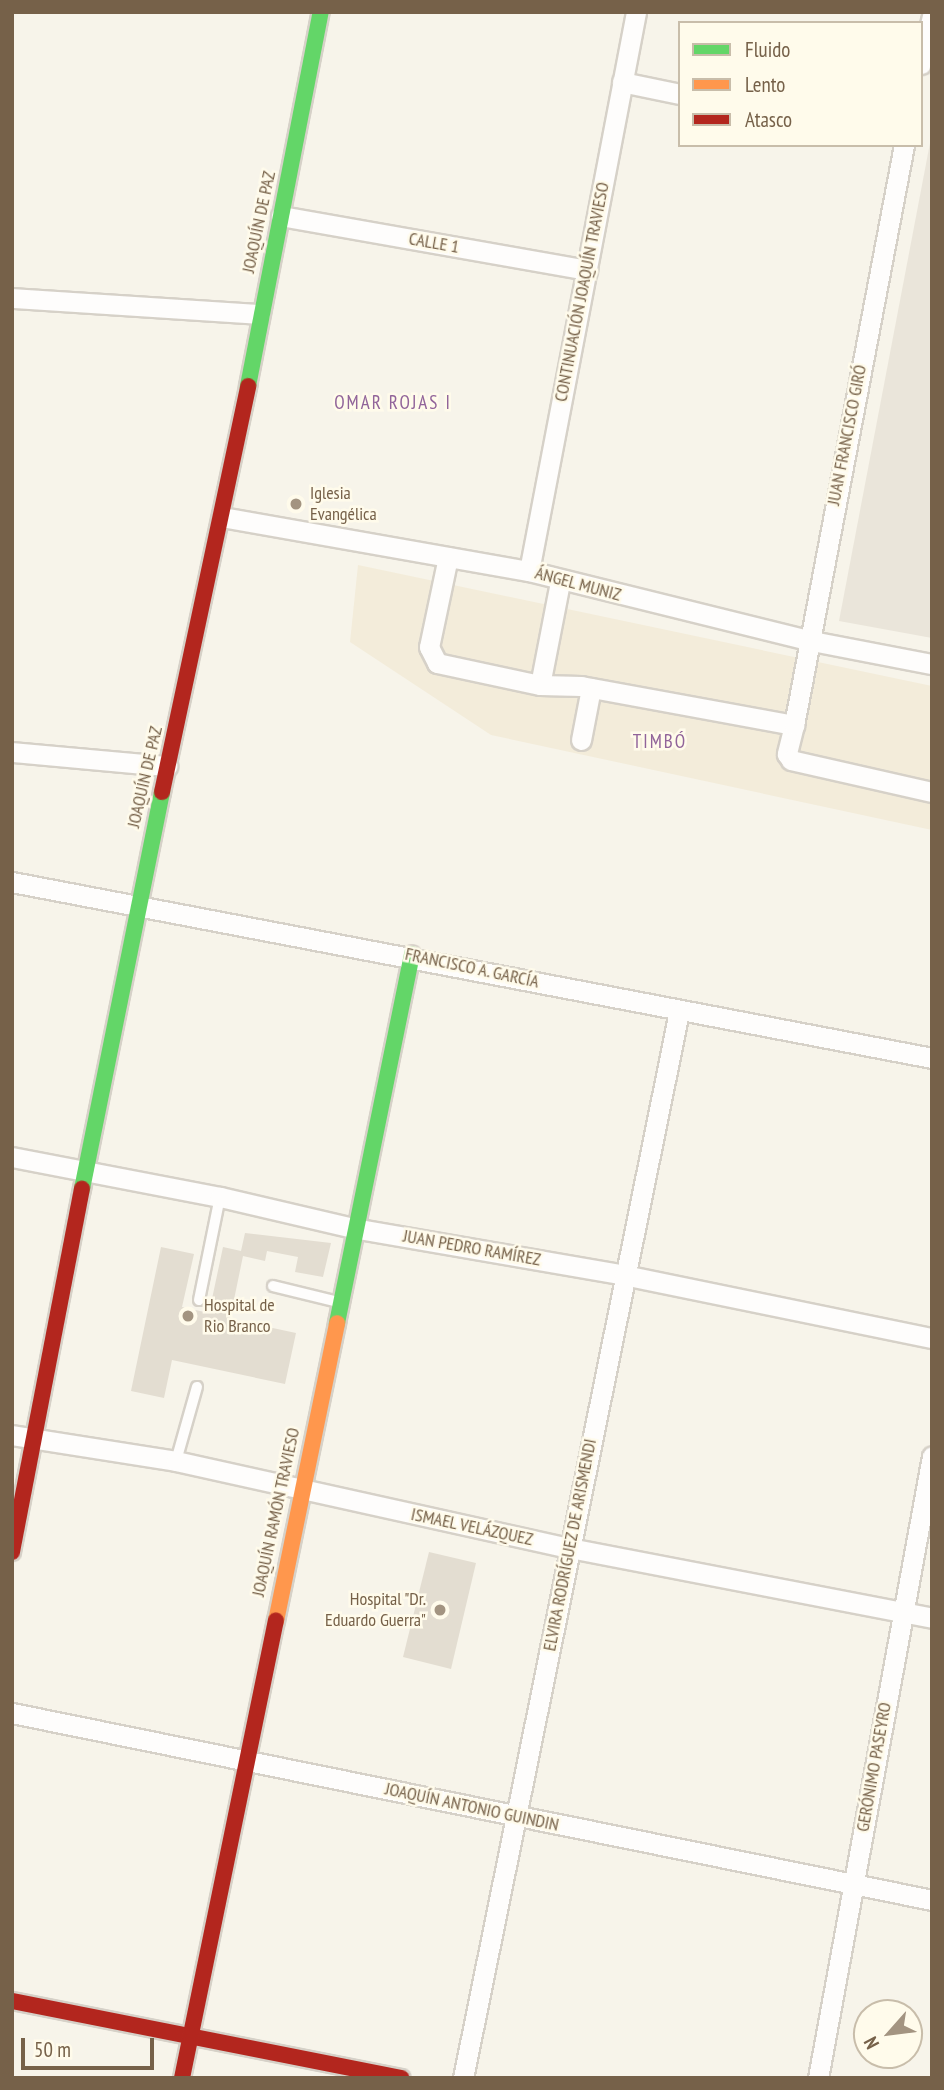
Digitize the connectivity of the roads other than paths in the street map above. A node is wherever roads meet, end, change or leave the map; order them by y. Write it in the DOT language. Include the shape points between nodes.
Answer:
graph roads {
  1 [pos="321,12"];
  2 [pos="636,12"];
  3 [pos="932,16"];
  4 [pos="923,55"];
  5 [pos="622,82"];
  6 [pos="678,94"];
  7 [pos="904,147"];
  8 [pos="281,216"];
  9 [pos="587,270"];
  10 [pos="12,298"];
  11 [pos="259,314"];
  12 [pos="222,517"];
  13 [pos="449,557"];
  14 [pos="529,571"];
  15 [pos="560,582"];
  16 [pos="807,639"];
  17 [pos="932,664"];
  18 [pos="540,685"];
  19 [pos="592,688"];
  20 [pos="794,725"];
  21 [pos="581,740"];
  22 [pos="12,752"];
  23 [pos="167,766"];
  24 [pos="932,792"];
  25 [pos="12,882"];
  26 [pos="137,906"];
  27 [pos="412,956"];
  28 [pos="679,1012"];
  29 [pos="932,1058"];
  30 [pos="12,1157"];
  31 [pos="86,1171"];
  32 [pos="220,1197"];
  33 [pos="353,1228"];
  34 [pos="624,1275"];
  35 [pos="272,1286"];
  36 [pos="199,1300"];
  37 [pos="339,1302"];
  38 [pos="932,1338"];
  39 [pos="197,1387"];
  40 [pos="12,1435"];
  41 [pos="37,1440"];
  42 [pos="932,1456"];
  43 [pos="176,1461"];
  44 [pos="301,1490"];
  45 [pos="570,1548"];
  46 [pos="12,1552"];
  47 [pos="901,1612"];
  48 [pos="932,1618"];
  49 [pos="12,1713"];
  50 [pos="246,1759"];
  51 [pos="515,1817"];
  52 [pos="853,1885"];
  53 [pos="932,1900"];
  54 [pos="12,2001"];
  55 [pos="191,2038"];
  56 [pos="182,2078"];
  57 [pos="401,2078"];
  58 [pos="463,2078"];
  59 [pos="818,2078"];
  1 -- 8 [label="street, JOAQUÍN DE PAZ"];
  2 -- 5 [label="street, CONTINUACIÓN JOAQUÍN TRAVIESO"];
  3 -- 4 [label="street"];
  5 -- 6 [label="street"];
  5 -- 9 [label="street, CONTINUACIÓN JOAQUÍN TRAVIESO"];
  7 -- 16 [label="street, JUAN FRANCISCO GIRÓ"];
  8 -- 9 [label="street, CALLE 1"];
  8 -- 11 [label="street, JOAQUÍN DE PAZ"];
  9 -- 14 [label="street, CONTINUACIÓN JOAQUÍN TRAVIESO"];
  10 -- 11 [label="street"];
  11 -- 12 [label="street, JOAQUÍN DE PAZ"];
  12 -- 13 [label="street, ÁNGEL MUNIZ"];
  12 -- 23 [label="street, JOAQUÍN DE PAZ"];
  13 -- 14 [label="street, ÁNGEL MUNIZ"];
  13 -- 18 [label="street" via="429,647 437,663"];
  14 -- 15 [label="street, ÁNGEL MUNIZ"];
  15 -- 16 [label="street, ÁNGEL MUNIZ"];
  15 -- 18 [label="street"];
  16 -- 17 [label="street, ÁNGEL MUNIZ"];
  16 -- 20 [label="street, JUAN FRANCISCO GIRÓ"];
  18 -- 19 [label="street"];
  19 -- 20 [label="street"];
  19 -- 21 [label="street"];
  20 -- 24 [label="street, JUAN FRANCISCO GIRÓ" via="788,754 791,760"];
  22 -- 23 [label="street"];
  23 -- 26 [label="street, JOAQUÍN DE PAZ"];
  25 -- 26 [label="street, FRANCISCO A. GARCÍA"];
  26 -- 27 [label="street, FRANCISCO A. GARCÍA"];
  26 -- 31 [label="street, JOAQUÍN DE PAZ"];
  27 -- 28 [label="street, FRANCISCO A. GARCÍA"];
  27 -- 33 [label="street, JOAQUÍN RAMÓN TRAVIESO"];
  28 -- 29 [label="street, FRANCISCO A. GARCÍA"];
  28 -- 34 [label="street, ELVIRA RODRÍGUEZ DE ARISMENDI"];
  30 -- 31 [label="street, JUAN PEDRO RAMÍREZ"];
  31 -- 32 [label="street, JUAN PEDRO RAMÍREZ"];
  31 -- 41 [label="street, JOAQUÍN DE PAZ"];
  32 -- 33 [label="street, JUAN PEDRO RAMÍREZ"];
  32 -- 36 [label="lane"];
  33 -- 34 [label="street, JUAN PEDRO RAMÍREZ"];
  33 -- 37 [label="street, JOAQUÍN RAMÓN TRAVIESO"];
  34 -- 38 [label="street, JUAN PEDRO RAMÍREZ"];
  34 -- 45 [label="street, ELVIRA RODRÍGUEZ DE ARISMENDI"];
  35 -- 37 [label="lane"];
  37 -- 44 [label="street, JOAQUÍN RAMÓN TRAVIESO"];
  39 -- 43 [label="lane"];
  40 -- 41 [label="street, ISMAEL VELÁZQUEZ"];
  41 -- 43 [label="street, ISMAEL VELÁZQUEZ"];
  41 -- 46 [label="street, JOAQUÍN DE PAZ"];
  42 -- 47 [label="street, GERÓNIMO PASEYRO"];
  43 -- 44 [label="street, ISMAEL VELÁZQUEZ"];
  44 -- 45 [label="street, ISMAEL VELÁZQUEZ"];
  44 -- 50 [label="street, JOAQUÍN RAMÓN TRAVIESO"];
  45 -- 47 [label="street, ISMAEL VELÁZQUEZ"];
  45 -- 51 [label="street, ELVIRA RODRÍGUEZ DE ARISMENDI"];
  47 -- 48 [label="street, ISMAEL VELÁZQUEZ"];
  47 -- 52 [label="street, GERÓNIMO PASEYRO"];
  49 -- 50 [label="street, JOAQUÍN ANTONIO GUINDIN"];
  50 -- 51 [label="street, JOAQUÍN ANTONIO GUINDIN"];
  50 -- 55 [label="street, JOAQUÍN RAMÓN TRAVIESO"];
  51 -- 52 [label="street, JOAQUÍN ANTONIO GUINDIN"];
  51 -- 58 [label="street, ELVIRA RODRÍGUEZ DE ARISMENDI"];
  52 -- 53 [label="street, JOAQUÍN ANTONIO GUINDIN"];
  52 -- 59 [label="street, GERÓNIMO PASEYRO"];
  54 -- 55 [label="street"];
  55 -- 56 [label="street, JOAQUÍN RAMÓN TRAVIESO"];
  55 -- 57 [label="street"];
}
